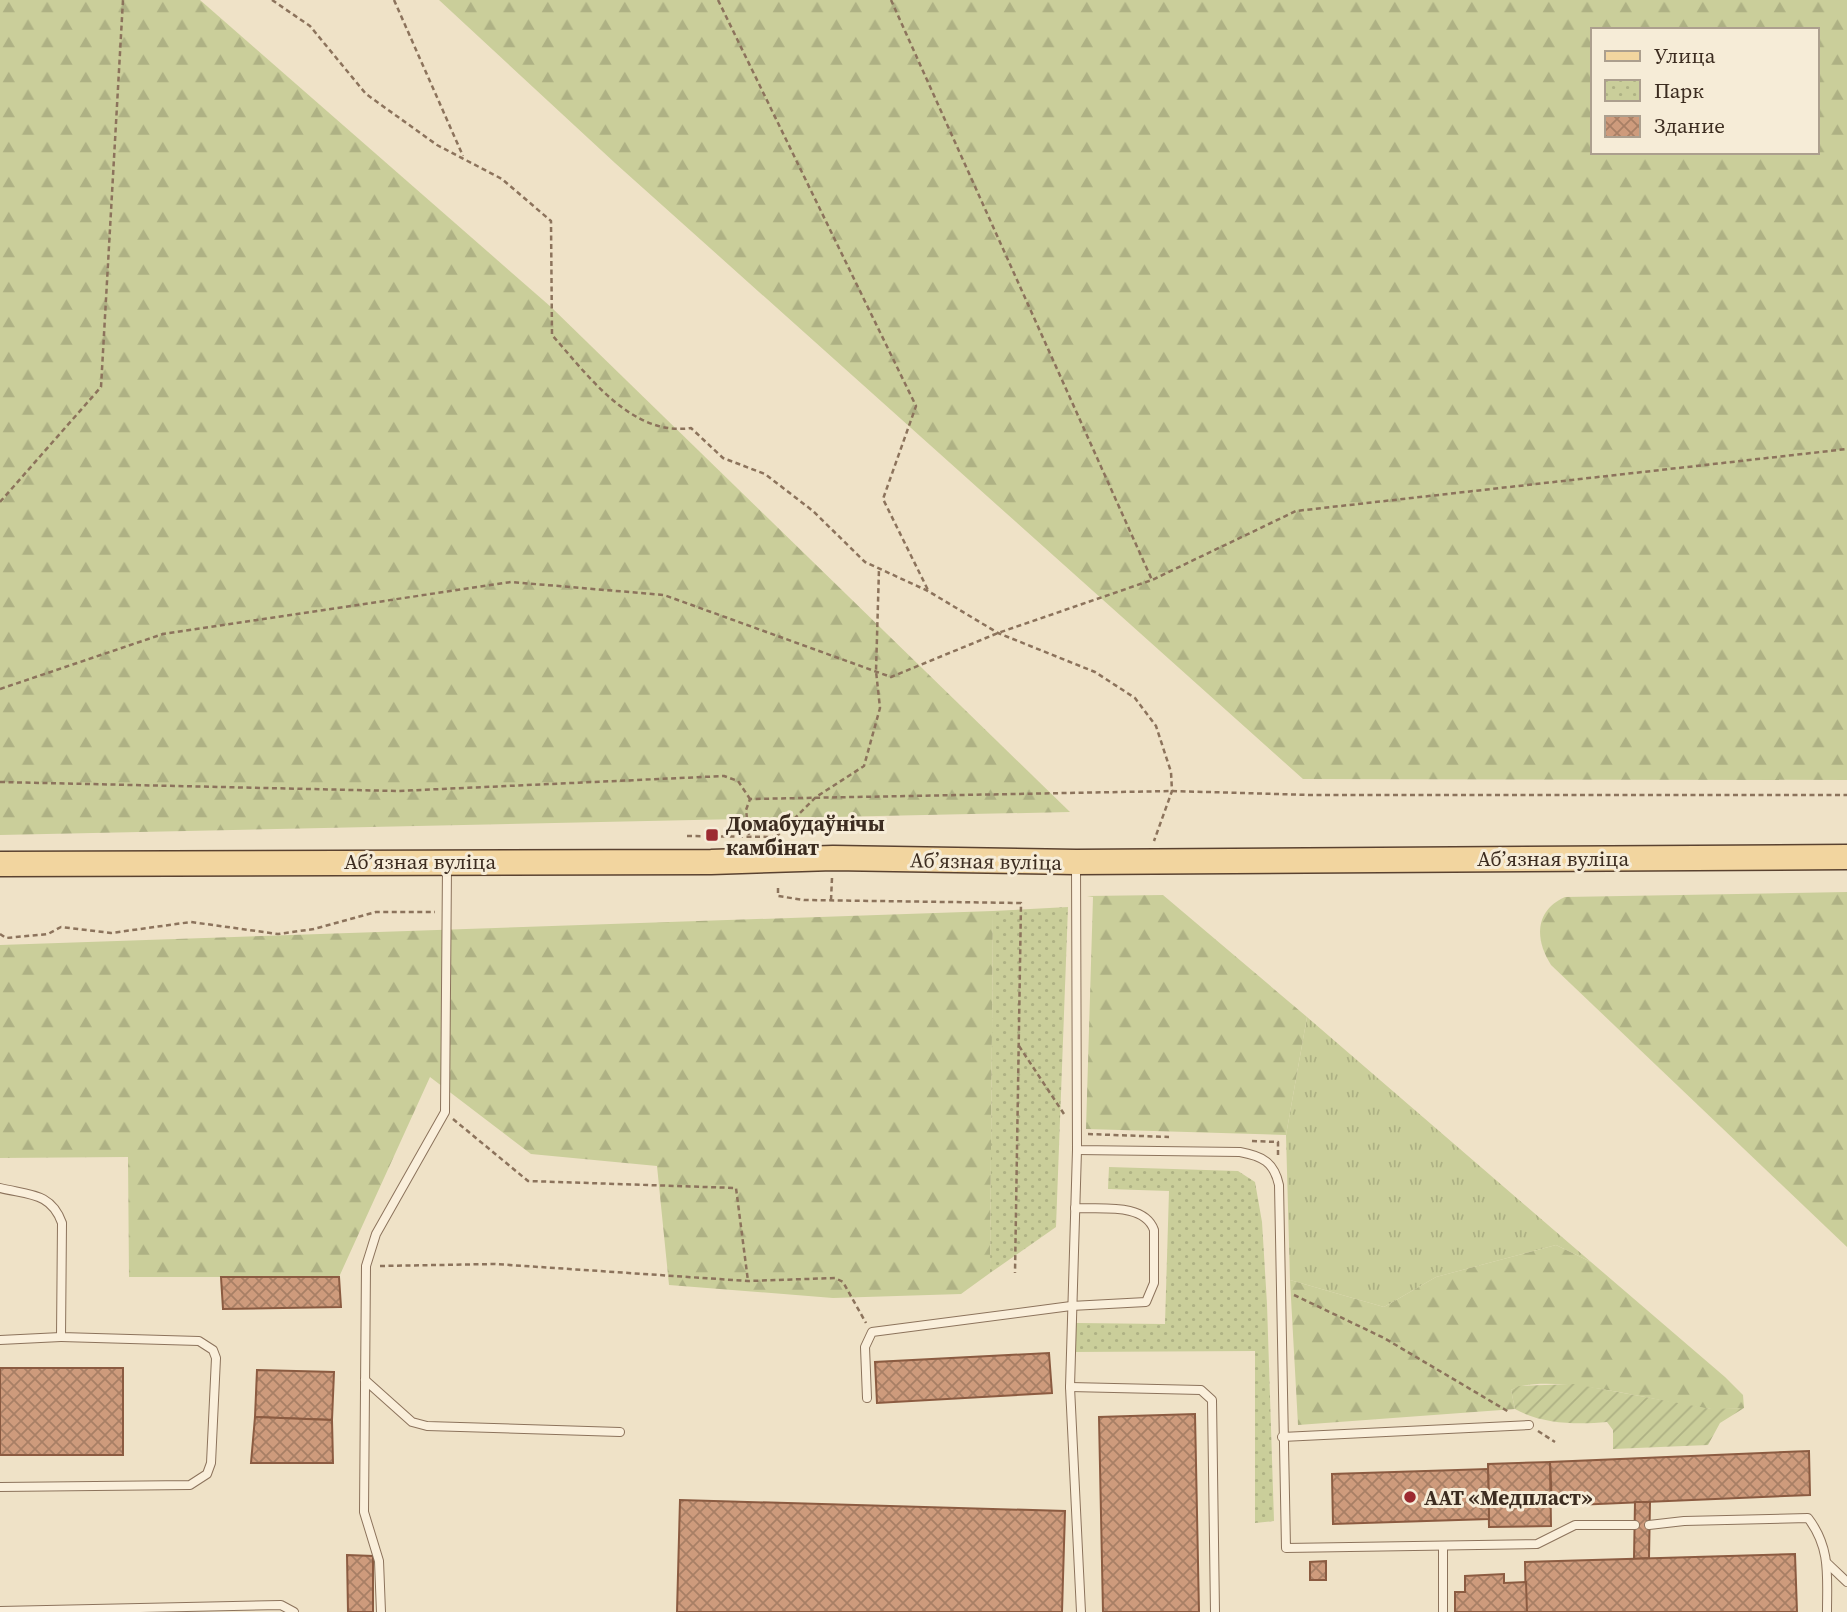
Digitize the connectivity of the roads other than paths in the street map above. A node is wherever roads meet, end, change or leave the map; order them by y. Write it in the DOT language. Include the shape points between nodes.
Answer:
graph roads {
  1 [pos="1847,857"];
  2 [pos="447,860"];
  3 [pos="1076,862"];
  4 [pos="0,864"];
  5 [pos="1077,1150"];
  6 [pos="0,1188"];
  7 [pos="1074,1208"];
  8 [pos="1071,1306"];
  9 [pos="61,1337"];
  10 [pos="0,1340"];
  11 [pos="365,1380"];
  12 [pos="1070,1387"];
  13 [pos="867,1398"];
  14 [pos="1529,1425"];
  15 [pos="620,1432"];
  16 [pos="1282,1437"];
  17 [pos="0,1487"];
  18 [pos="1635,1525"];
  19 [pos="1649,1525"];
  20 [pos="1443,1547"];
  21 [pos="1827,1563"];
  22 [pos="1847,1582"];
  23 [pos="0,1611"];
  24 [pos="294,1612"];
  25 [pos="381,1612"];
  26 [pos="1080,1612"];
  27 [pos="1215,1612"];
  28 [pos="1443,1612"];
  29 [pos="1827,1612"];
  1 -- 3 [label="main road, Абʼязная вуліца"];
  2 -- 3 [label="main road, Абʼязная вуліца"];
  2 -- 4 [label="main road, Абʼязная вуліца"];
  2 -- 11 [label="lane" via="445,1112 376,1234 366,1266"];
  3 -- 5 [label="lane"];
  5 -- 7 [label="lane"];
  5 -- 16 [label="lane" via="1240,1152 1264,1158 1275,1170 1279,1185"];
  6 -- 9 [label="lane" via="42,1198 58,1211 62,1223"];
  7 -- 8 [label="lane"];
  7 -- 8 [label="lane" via="1145,1216 1154,1230 1154,1283 1146,1302 1137,1305"];
  8 -- 12 [label="lane"];
  8 -- 13 [label="lane" via="872,1332 865,1347"];
  9 -- 10 [label="lane"];
  9 -- 17 [label="lane" via="199,1341 213,1350 207,1474 190,1485"];
  11 -- 15 [label="lane" via="406,1417 427,1426"];
  11 -- 25 [label="lane" via="363,1512 379,1561"];
  12 -- 26 [label="lane"];
  12 -- 27 [label="lane" via="1201,1390 1212,1400"];
  14 -- 16 [label="lane"];
  16 -- 20 [label="lane" via="1286,1548"];
  18 -- 20 [label="lane" via="1575,1525 1537,1544"];
  19 -- 21 [label="lane" via="1808,1518 1822,1535"];
  20 -- 28 [label="lane"];
  21 -- 22 [label="lane"];
  21 -- 29 [label="lane"];
  23 -- 24 [label="lane" via="281,1605"];
}
